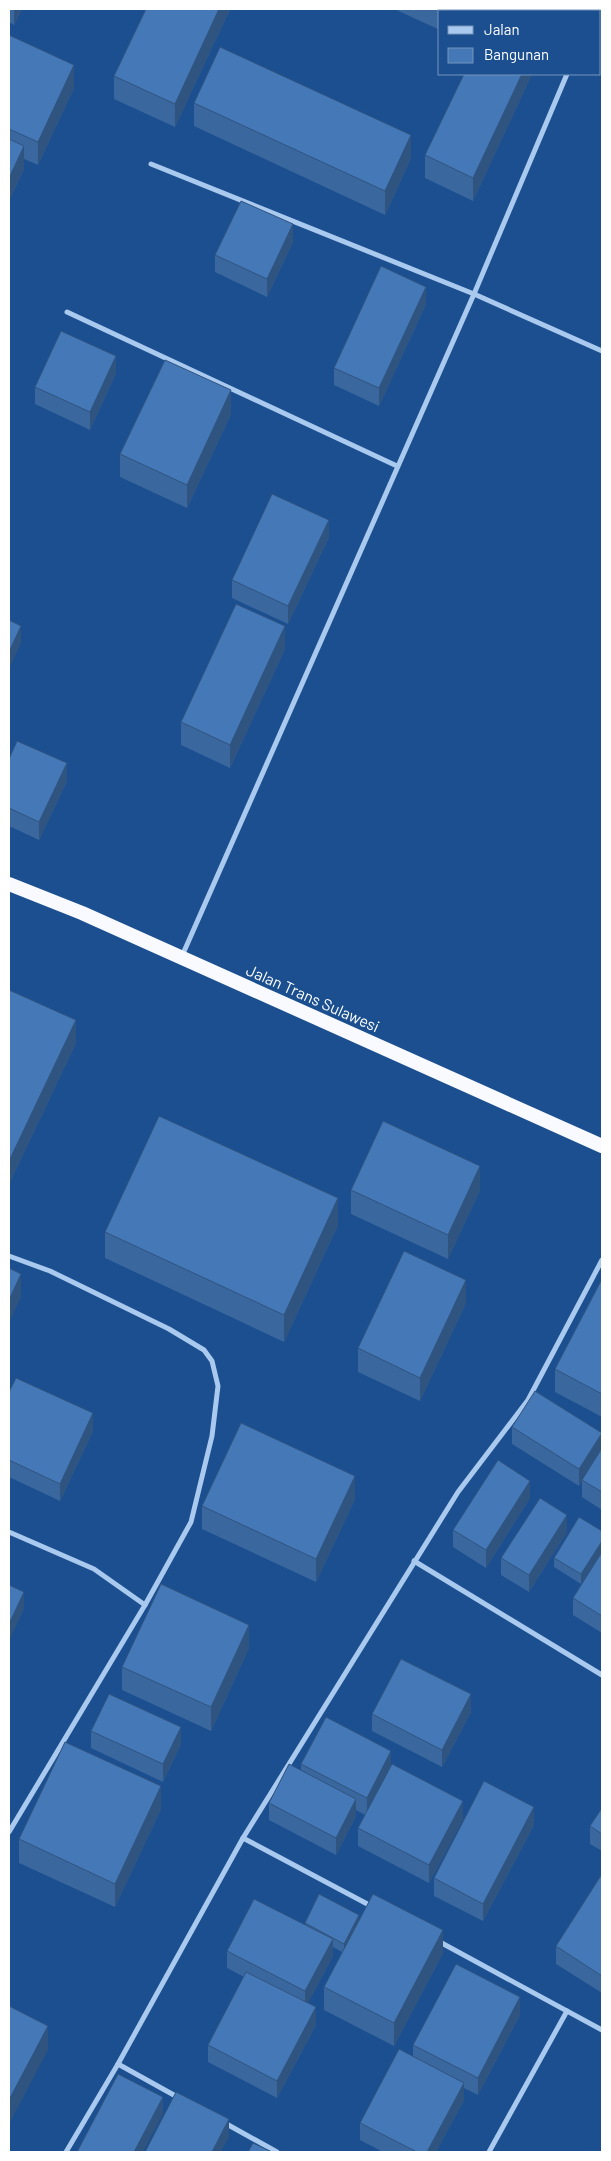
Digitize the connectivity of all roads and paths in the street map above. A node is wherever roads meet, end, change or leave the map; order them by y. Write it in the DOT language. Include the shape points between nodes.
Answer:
graph roads {
  1 [pos="567,75"];
  2 [pos="151,164"];
  3 [pos="474,294"];
  4 [pos="67,312"];
  5 [pos="602,351"];
  6 [pos="397,466"];
  7 [pos="9,884"];
  8 [pos="181,959"];
  9 [pos="602,1146"];
  10 [pos="9,1256"];
  11 [pos="602,1260"];
  12 [pos="9,1532"];
  13 [pos="414,1562"];
  14 [pos="145,1605"];
  15 [pos="602,1675"];
  16 [pos="9,1832"];
  17 [pos="243,1838"];
  18 [pos="383,1912"];
  19 [pos="436,1940"];
  20 [pos="568,2010"];
  21 [pos="602,2030"];
  22 [pos="118,2064"];
  23 [pos="185,2101"];
  24 [pos="219,2120"];
  25 [pos="66,2152"];
  26 [pos="278,2152"];
  27 [pos="489,2152"];
  1 -- 3 [label="street"];
  2 -- 3 [label="street"];
  3 -- 5 [label="street"];
  3 -- 6 [label="street"];
  4 -- 6 [label="street"];
  6 -- 8 [label="street"];
  7 -- 8 [label="highway, Jalan Trans Sulawesi" via="82,913"];
  8 -- 9 [label="highway, Jalan Trans Sulawesi"];
  10 -- 14 [label="street" via="50,1270 169,1329 204,1350 212,1361 218,1386 212,1436 191,1522"];
  11 -- 13 [label="street" via="528,1400 458,1492"];
  12 -- 14 [label="street" via="94,1569"];
  13 -- 15 [label="street"];
  13 -- 17 [label="street"];
  14 -- 16 [label="street"];
  17 -- 18 [label="street"];
  17 -- 22 [label="street"];
  19 -- 20 [label="street"];
  20 -- 21 [label="street"];
  20 -- 27 [label="street"];
  22 -- 23 [label="street"];
  22 -- 25 [label="street"];
  24 -- 26 [label="street"];
}
